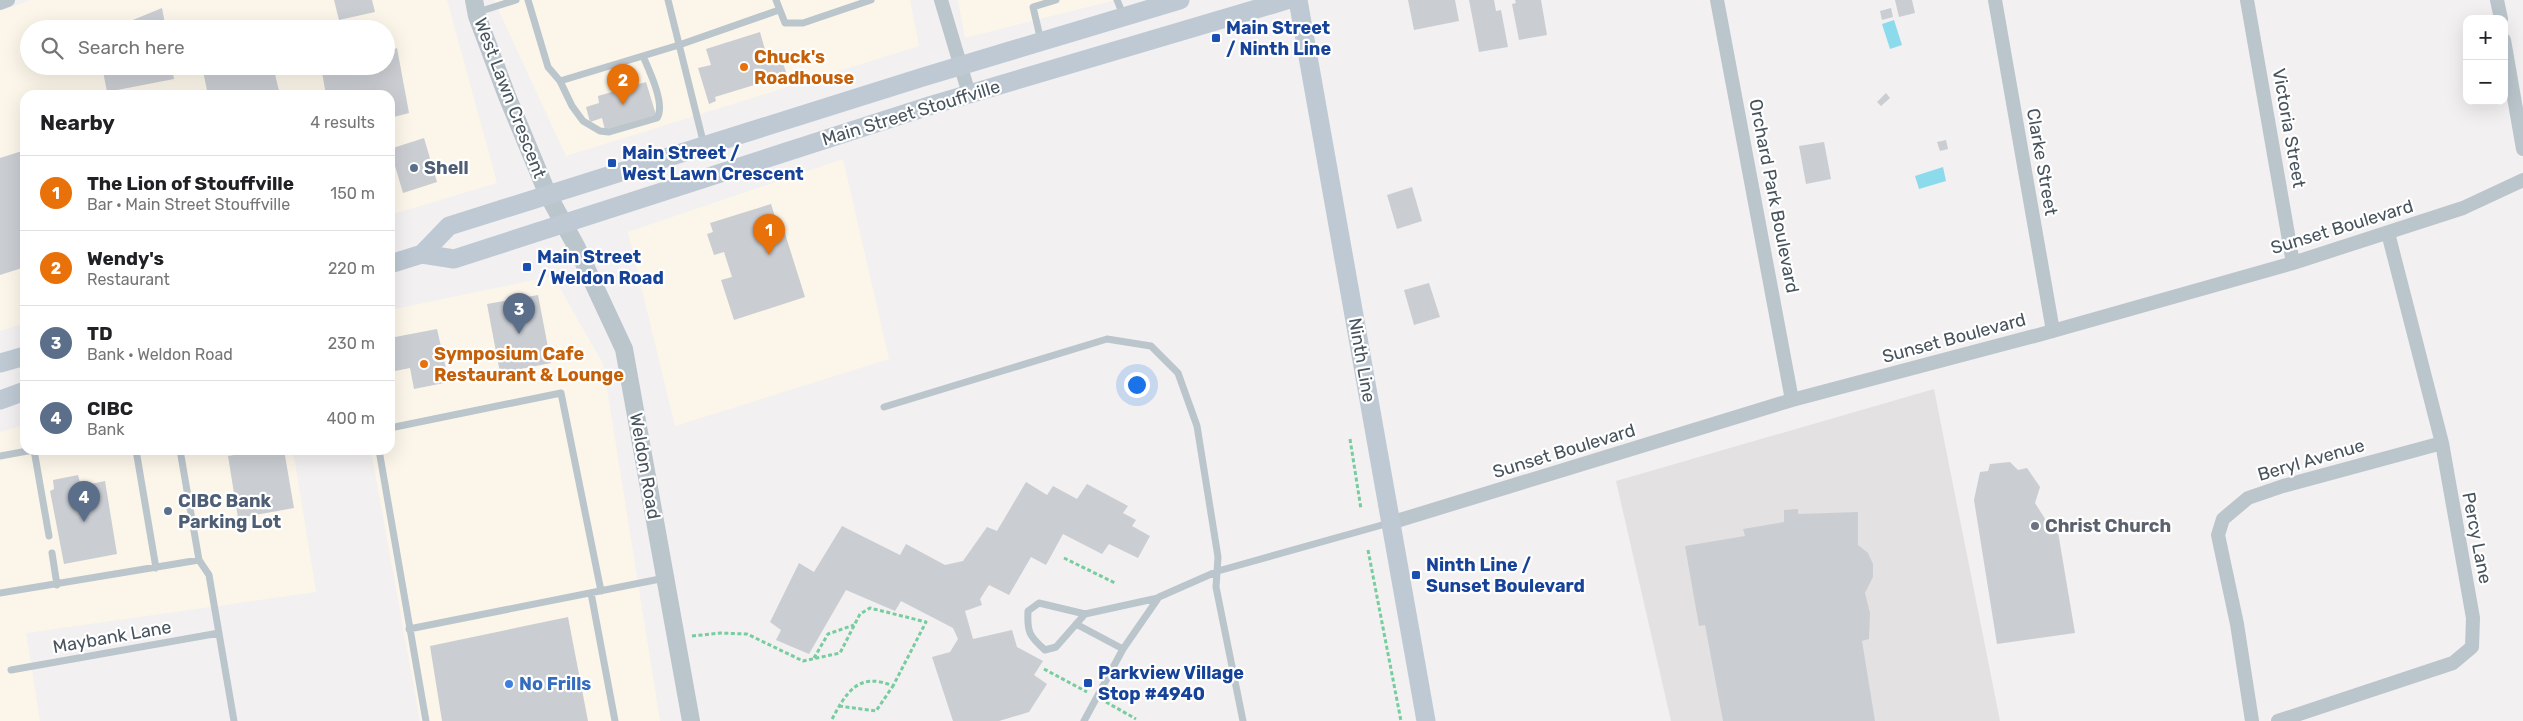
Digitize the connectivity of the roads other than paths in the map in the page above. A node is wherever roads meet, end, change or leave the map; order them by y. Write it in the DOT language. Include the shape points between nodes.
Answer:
graph roads {
  1 [pos="8,0"];
  2 [pos="516,0"];
  3 [pos="528,0"];
  4 [pos="668,0"];
  5 [pos="776,0"];
  6 [pos="871,0"];
  7 [pos="941,0"];
  8 [pos="1056,0"];
  9 [pos="1180,0"];
  10 [pos="1287,0"];
  11 [pos="1298,0"];
  12 [pos="1717,0"];
  13 [pos="1994,0"];
  14 [pos="2247,0"];
  15 [pos="2497,0"];
  16 [pos="0,3"];
  17 [pos="1032,3"];
  18 [pos="475,6"];
  19 [pos="1121,8"];
  20 [pos="779,10"];
  21 [pos="2500,15"];
  22 [pos="1041,42"];
  23 [pos="679,45"];
  24 [pos="643,56"];
  25 [pos="2507,60"];
  26 [pos="962,66"];
  27 [pos="560,81"];
  28 [pos="969,94"];
  29 [pos="704,146"];
  30 [pos="2523,149"];
  31 [pos="2523,180"];
  32 [pos="548,195"];
  33 [pos="564,223"];
  34 [pos="2388,233"];
  35 [pos="422,254"];
  36 [pos="395,262"];
  37 [pos="2293,263"];
  38 [pos="2053,331"];
  39 [pos="20,358"];
  40 [pos="0,364"];
  41 [pos="20,393"];
  42 [pos="0,400"];
  43 [pos="1792,400"];
  44 [pos="884,407"];
  45 [pos="395,427"];
  46 [pos="2442,443"];
  47 [pos="20,452"];
  48 [pos="34,455"];
  49 [pos="137,455"];
  50 [pos="181,455"];
  51 [pos="380,455"];
  52 [pos="0,456"];
  53 [pos="1390,523"];
  54 [pos="49,536"];
  55 [pos="52,553"];
  56 [pos="199,560"];
  57 [pos="156,568"];
  58 [pos="1218,571"];
  59 [pos="665,578"];
  60 [pos="57,585"];
  61 [pos="601,591"];
  62 [pos="0,593"];
  63 [pos="591,593"];
  64 [pos="1159,598"];
  65 [pos="1085,614"];
  66 [pos="1076,624"];
  67 [pos="409,629"];
  68 [pos="219,633"];
  69 [pos="1123,649"];
  70 [pos="11,670"];
  71 [pos="234,721"];
  72 [pos="426,721"];
  73 [pos="615,721"];
  74 [pos="691,721"];
  75 [pos="1084,721"];
  76 [pos="1243,721"];
  77 [pos="1426,721"];
  78 [pos="2252,721"];
  79 [pos="2278,721"];
  1 -- 16 [label="street"];
  2 -- 18 [label="lane"];
  3 -- 27 [label="lane" via="548,67"];
  4 -- 23 [label="lane"];
  5 -- 20 [label="lane"];
  6 -- 20 [label="lane" via="803,23 785,23"];
  7 -- 26 [label="street"];
  8 -- 17 [label="lane"];
  9 -- 19 [label="main road, Main Street Stouffville"];
  10 -- 28 [label="main road, Main Street Stouffville"];
  11 -- 53 [label="main road, Ninth Line"];
  12 -- 43 [label="street, Orchard Park Boulevard"];
  13 -- 38 [label="street, Clarke Street"];
  14 -- 37 [label="street, Victoria Street"];
  15 -- 21 [label="street"];
  17 -- 22 [label="lane"];
  18 -- 32 [label="street, West Lawn Crescent"];
  19 -- 22 [label="main road, Main Street Stouffville"];
  20 -- 23 [label="lane"];
  22 -- 26 [label="main road, Main Street Stouffville"];
  23 -- 24 [label="lane"];
  23 -- 29 [label="lane"];
  24 -- 27 [label="lane"];
  24 -- 27 [label="lane" via="660,105 657,118 609,132 600,131 583,122"];
  25 -- 30 [label="street"];
  26 -- 28 [label="street"];
  26 -- 29 [label="main road, Main Street Stouffville"];
  28 -- 33 [label="main road, Main Street Stouffville"];
  29 -- 32 [label="main road, Main Street Stouffville"];
  31 -- 34 [label="street, Sunset Boulevard" via="2463,208"];
  32 -- 33 [label="street, West Lawn Crescent"];
  32 -- 35 [label="main road, Main Street Stouffville" via="449,226"];
  33 -- 35 [label="main road, Main Street Stouffville" via="454,259"];
  33 -- 59 [label="street, Weldon Road" via="624,349"];
  34 -- 37 [label="street, Sunset Boulevard"];
  34 -- 46 [label="street, Percy Lane"];
  35 -- 36 [label="main road, Main Street Stouffville"];
  37 -- 38 [label="street, Sunset Boulevard"];
  38 -- 43 [label="street, Sunset Boulevard"];
  39 -- 40 [label="main road"];
  41 -- 42 [label="main road"];
  43 -- 53 [label="street, Sunset Boulevard"];
  44 -- 58 [label="lane" via="1107,339 1151,346 1178,372 1197,426"];
  45 -- 61 [label="lane" via="561,393"];
  46 -- 78 [label="street, Beryl Avenue" via="2248,498 2224,519 2218,535 2237,624"];
  46 -- 79 [label="street, Percy Lane" via="2473,618 2472,647 2453,663"];
  47 -- 52 [label="lane"];
  48 -- 54 [label="lane"];
  49 -- 57 [label="lane"];
  50 -- 56 [label="lane"];
  51 -- 67 [label="lane"];
  53 -- 58 [label="lane"];
  53 -- 77 [label="main road, Ninth Line"];
  55 -- 60 [label="lane"];
  56 -- 57 [label="lane"];
  56 -- 68 [label="lane" via="209,575"];
  57 -- 60 [label="lane"];
  58 -- 64 [label="lane"];
  58 -- 76 [label="lane" via="1216,587"];
  59 -- 61 [label="lane"];
  59 -- 74 [label="street, Weldon Road"];
  60 -- 62 [label="lane"];
  61 -- 63 [label="lane"];
  63 -- 67 [label="lane"];
  63 -- 73 [label="lane"];
  64 -- 65 [label="lane"];
  64 -- 69 [label="lane"];
  65 -- 66 [label="lane"];
  65 -- 66 [label="lane" via="1039,603 1028,611 1031,638 1045,650 1056,646"];
  66 -- 69 [label="lane"];
  67 -- 72 [label="lane"];
  68 -- 70 [label="lane, Maybank Lane"];
  68 -- 71 [label="lane"];
  69 -- 75 [label="lane"];
}
